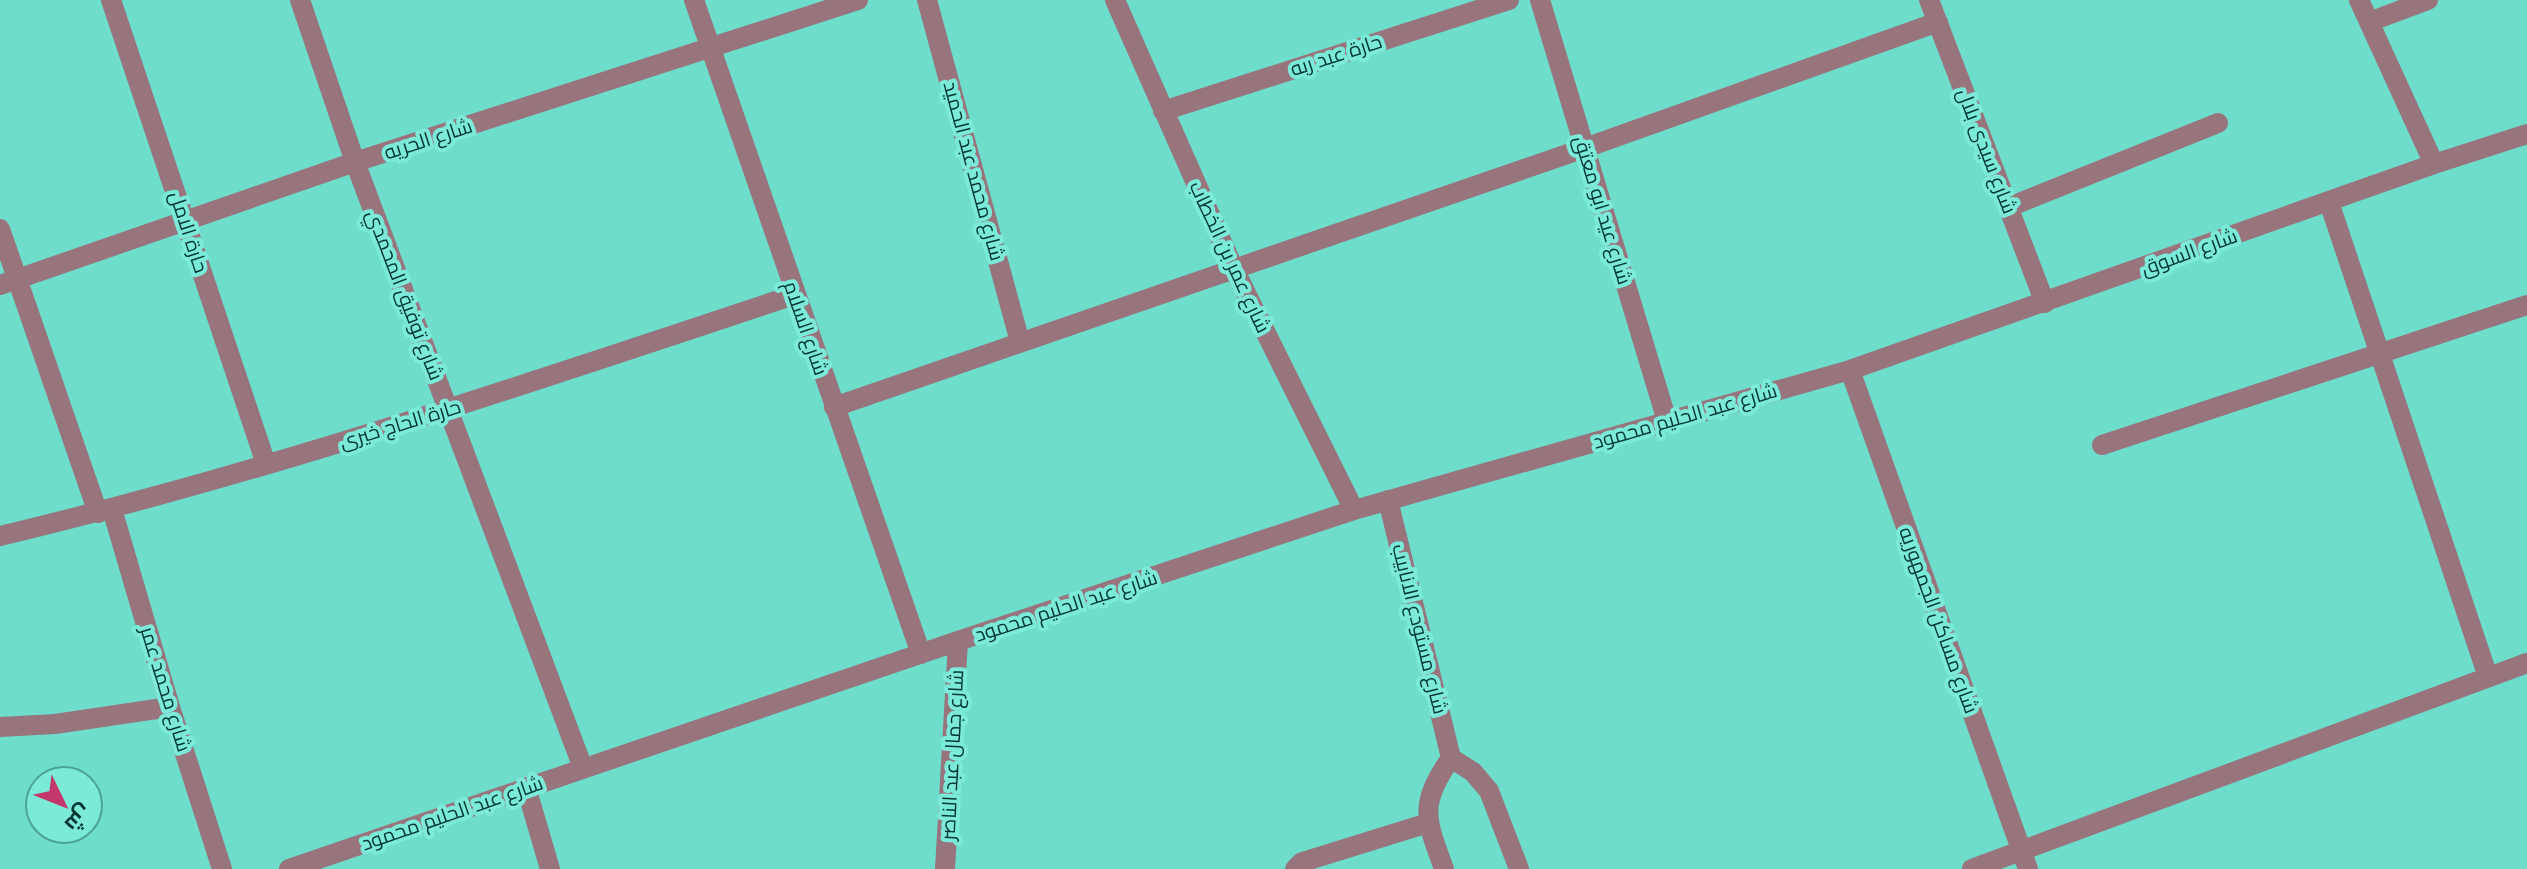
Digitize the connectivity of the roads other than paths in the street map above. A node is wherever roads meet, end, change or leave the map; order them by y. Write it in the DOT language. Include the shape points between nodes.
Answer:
graph roads {
  1 [pos="111,0"];
  2 [pos="300,0"];
  3 [pos="694,0"];
  4 [pos="858,0"];
  5 [pos="927,0"];
  6 [pos="1115,0"];
  7 [pos="1509,0"];
  8 [pos="1540,0"];
  9 [pos="1929,0"];
  10 [pos="2359,0"];
  11 [pos="2428,0"];
  12 [pos="1938,22"];
  13 [pos="2369,22"];
  14 [pos="711,48"];
  15 [pos="1163,111"];
  16 [pos="2218,123"];
  17 [pos="2527,134"];
  18 [pos="1585,148"];
  19 [pos="355,162"];
  20 [pos="2434,164"];
  21 [pos="2329,202"];
  22 [pos="2009,207"];
  23 [pos="186,221"];
  24 [pos="0,229"];
  25 [pos="1233,267"];
  26 [pos="9,282"];
  27 [pos="794,295"];
  28 [pos="2045,303"];
  29 [pos="2527,305"];
  30 [pos="1020,342"];
  31 [pos="2380,354"];
  32 [pos="1850,370"];
  33 [pos="834,407"];
  34 [pos="448,410"];
  35 [pos="1667,421"];
  36 [pos="2102,445"];
  37 [pos="266,464"];
  38 [pos="1388,500"];
  39 [pos="1354,510"];
  40 [pos="105,511"];
  41 [pos="0,536"];
  42 [pos="958,641"];
  43 [pos="921,654"];
  44 [pos="2527,663"];
  45 [pos="2488,677"];
  46 [pos="170,707"];
  47 [pos="0,727"];
  48 [pos="1451,758"];
  49 [pos="583,768"];
  50 [pos="526,787"];
  51 [pos="1428,823"];
  52 [pos="2024,860"];
  53 [pos="222,869"];
  54 [pos="289,869"];
  55 [pos="550,869"];
  56 [pos="945,869"];
  57 [pos="1295,869"];
  58 [pos="1444,869"];
  59 [pos="1519,869"];
  60 [pos="1972,869"];
  1 -- 23 [label="street, حارة الامل"];
  2 -- 19 [label="street, شارع توفيق المحمدي"];
  3 -- 14 [label="street, شارع السلام"];
  4 -- 14 [label="street, شارع الحريه"];
  5 -- 30 [label="street, شارع محمد عبد الحميد"];
  6 -- 15 [label="street, شارع عمر بن الخطاب"];
  7 -- 15 [label="street, حارة عبد ربه"];
  8 -- 18 [label="street, شارع عيد ابو معتق"];
  9 -- 12 [label="street, شارع سيدى بلال"];
  10 -- 13 [label="street"];
  11 -- 13 [label="street"];
  12 -- 18 [label="street"];
  12 -- 22 [label="street, شارع سيدى بلال"];
  13 -- 20 [label="street"];
  14 -- 19 [label="street, شارع الحريه"];
  14 -- 27 [label="street, شارع السلام"];
  15 -- 25 [label="street, شارع عمر بن الخطاب"];
  16 -- 22 [label="street"];
  17 -- 20 [label="street, شارع السوق"];
  18 -- 25 [label="street"];
  18 -- 35 [label="street, شارع عيد ابو معتق"];
  19 -- 23 [label="street, شارع الحريه"];
  19 -- 34 [label="street, شارع توفيق المحمدي"];
  20 -- 21 [label="street, شارع السوق"];
  21 -- 28 [label="street, شارع السوق"];
  21 -- 31 [label="street"];
  22 -- 28 [label="street, شارع سيدى بلال"];
  23 -- 26 [label="street, شارع الحريه"];
  23 -- 37 [label="street, حارة الامل"];
  24 -- 26 [label="street, شارع محمد عمر"];
  25 -- 30 [label="street"];
  25 -- 39 [label="street, شارع عمر بن الخطاب"];
  26 -- 40 [label="street, شارع محمد عمر"];
  27 -- 33 [label="street, شارع السلام"];
  27 -- 34 [label="street, حارة الحاج خيرى"];
  28 -- 32 [label="street, شارع السوق"];
  29 -- 31 [label="street"];
  30 -- 33 [label="street"];
  31 -- 36 [label="street"];
  31 -- 45 [label="street"];
  32 -- 35 [label="street, شارع عبد الحليم محمود"];
  32 -- 52 [label="street, شارع مساكن الجمهوريه"];
  33 -- 43 [label="street, شارع السلام"];
  34 -- 37 [label="street, حارة الحاج خيرى"];
  34 -- 49 [label="street, شارع توفيق المحمدي"];
  35 -- 38 [label="street, شارع عبد الحليم محمود"];
  37 -- 40 [label="street, حارة الحاج خيرى"];
  38 -- 39 [label="street, شارع عبد الحليم محمود"];
  38 -- 48 [label="street, شارع مستودع الانابيب"];
  39 -- 42 [label="street, شارع عبد الحليم محمود"];
  40 -- 41 [label="street, حارة الحاج خيرى"];
  40 -- 46 [label="street, شارع محمد عمر"];
  42 -- 43 [label="street, شارع عبد الحليم محمود"];
  42 -- 56 [label="street, شارع جمال عبد الناصر"];
  43 -- 49 [label="street, شارع عبد الحليم محمود"];
  44 -- 45 [label="street"];
  45 -- 52 [label="street"];
  46 -- 47 [label="street"];
  46 -- 53 [label="street, شارع محمد عمر"];
  48 -- 51 [label="street" via="1436,779"];
  48 -- 59 [label="street" via="1489,791"];
  49 -- 50 [label="street, شارع عبد الحليم محمود"];
  50 -- 54 [label="street, شارع عبد الحليم محمود"];
  50 -- 55 [label="street"];
  51 -- 57 [label="street" via="1302,862"];
  51 -- 58 [label="street"];
  52 -- 60 [label="street"];
}
